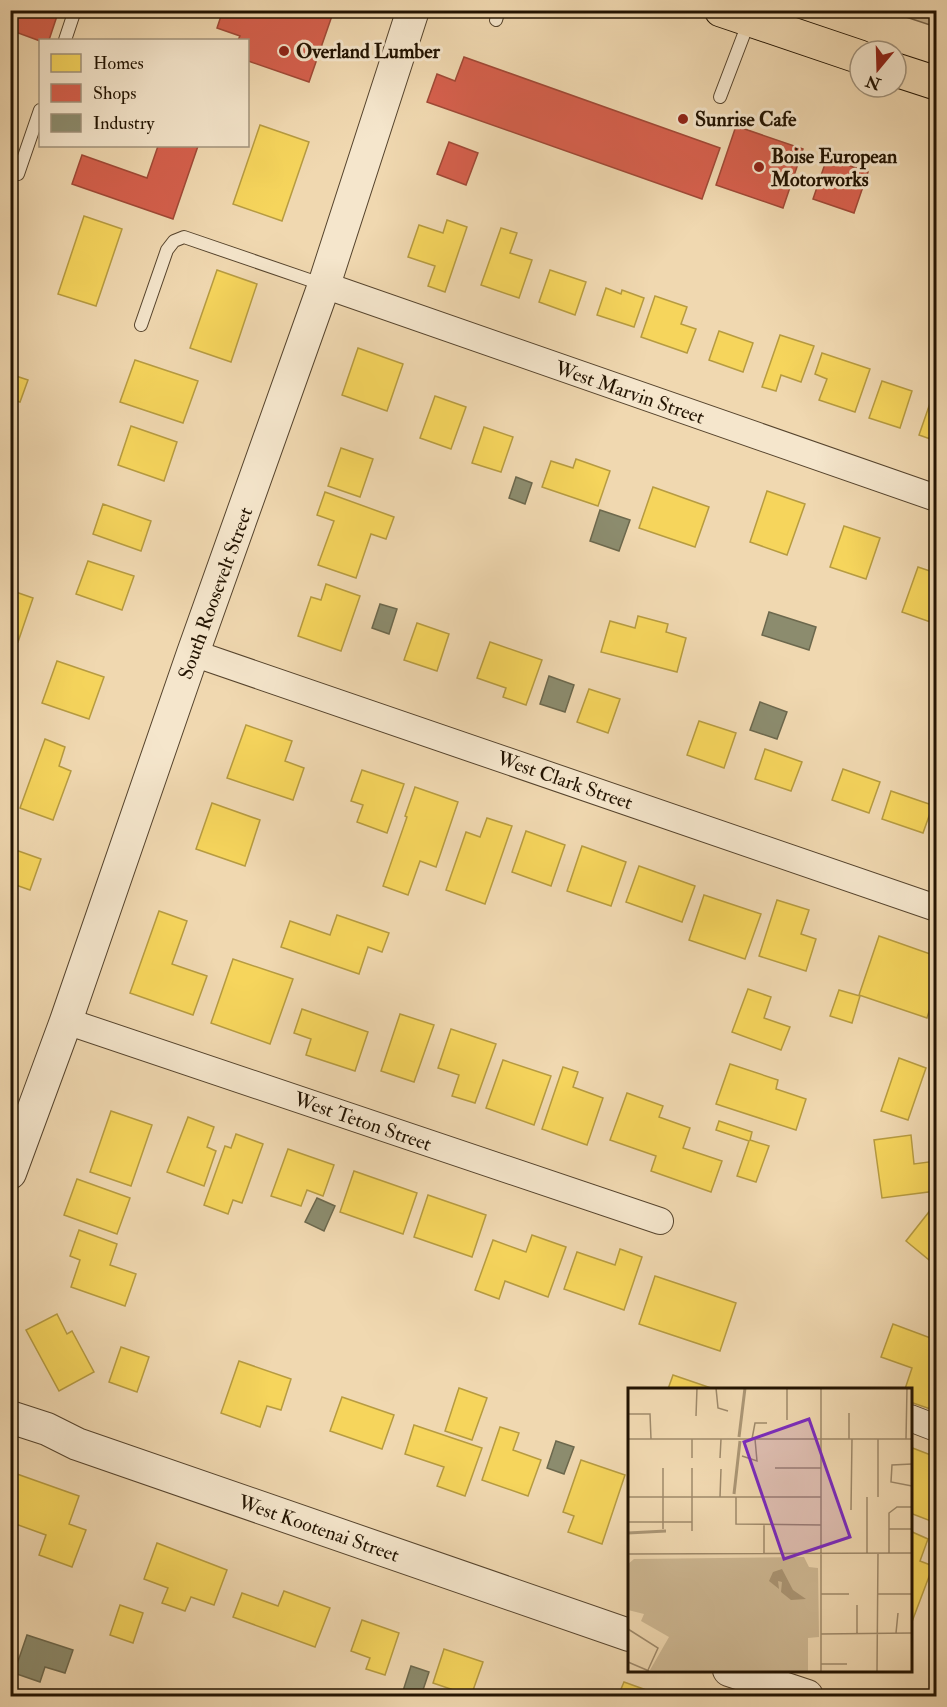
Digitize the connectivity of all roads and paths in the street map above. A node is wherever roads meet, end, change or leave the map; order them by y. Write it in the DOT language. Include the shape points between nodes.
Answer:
graph roads {
  1 [pos="75,10"];
  2 [pos="413,10"];
  3 [pos="735,15"];
  4 [pos="65,39"];
  5 [pos="848,53"];
  6 [pos="908,74"];
  7 [pos="936,83"];
  8 [pos="720,97"];
  9 [pos="39,113"];
  10 [pos="18,174"];
  11 [pos="324,285"];
  12 [pos="141,325"];
  13 [pos="936,498"];
  14 [pos="193,653"];
  15 [pos="936,908"];
  16 [pos="66,1021"];
  17 [pos="10,1173"];
  18 [pos="660,1221"];
  19 [pos="10,1417"];
  20 [pos="911,1419"];
  21 [pos="936,1428"];
  22 [pos="628,1635"];
  23 [pos="733,1671"];
  24 [pos="795,1685"];
  1 -- 4 [label="lane"];
  2 -- 11 [label="street, South Roosevelt Street"];
  3 -- 5 [label="main road"];
  3 -- 8 [label="lane"];
  6 -- 7 [label="main road"];
  9 -- 10 [label="lane"];
  11 -- 12 [label="lane" via="184,237 167,250"];
  11 -- 13 [label="street, West Marvin Street"];
  11 -- 14 [label="street, South Roosevelt Street"];
  14 -- 15 [label="street, West Clark Street"];
  14 -- 16 [label="street, South Roosevelt Street"];
  16 -- 17 [label="street, South Roosevelt Street"];
  16 -- 18 [label="street, West Teton Street"];
  19 -- 22 [label="street, West Kootenai Street" via="77,1444"];
  20 -- 21 [label="street"];
  23 -- 24 [label="street"];
}
